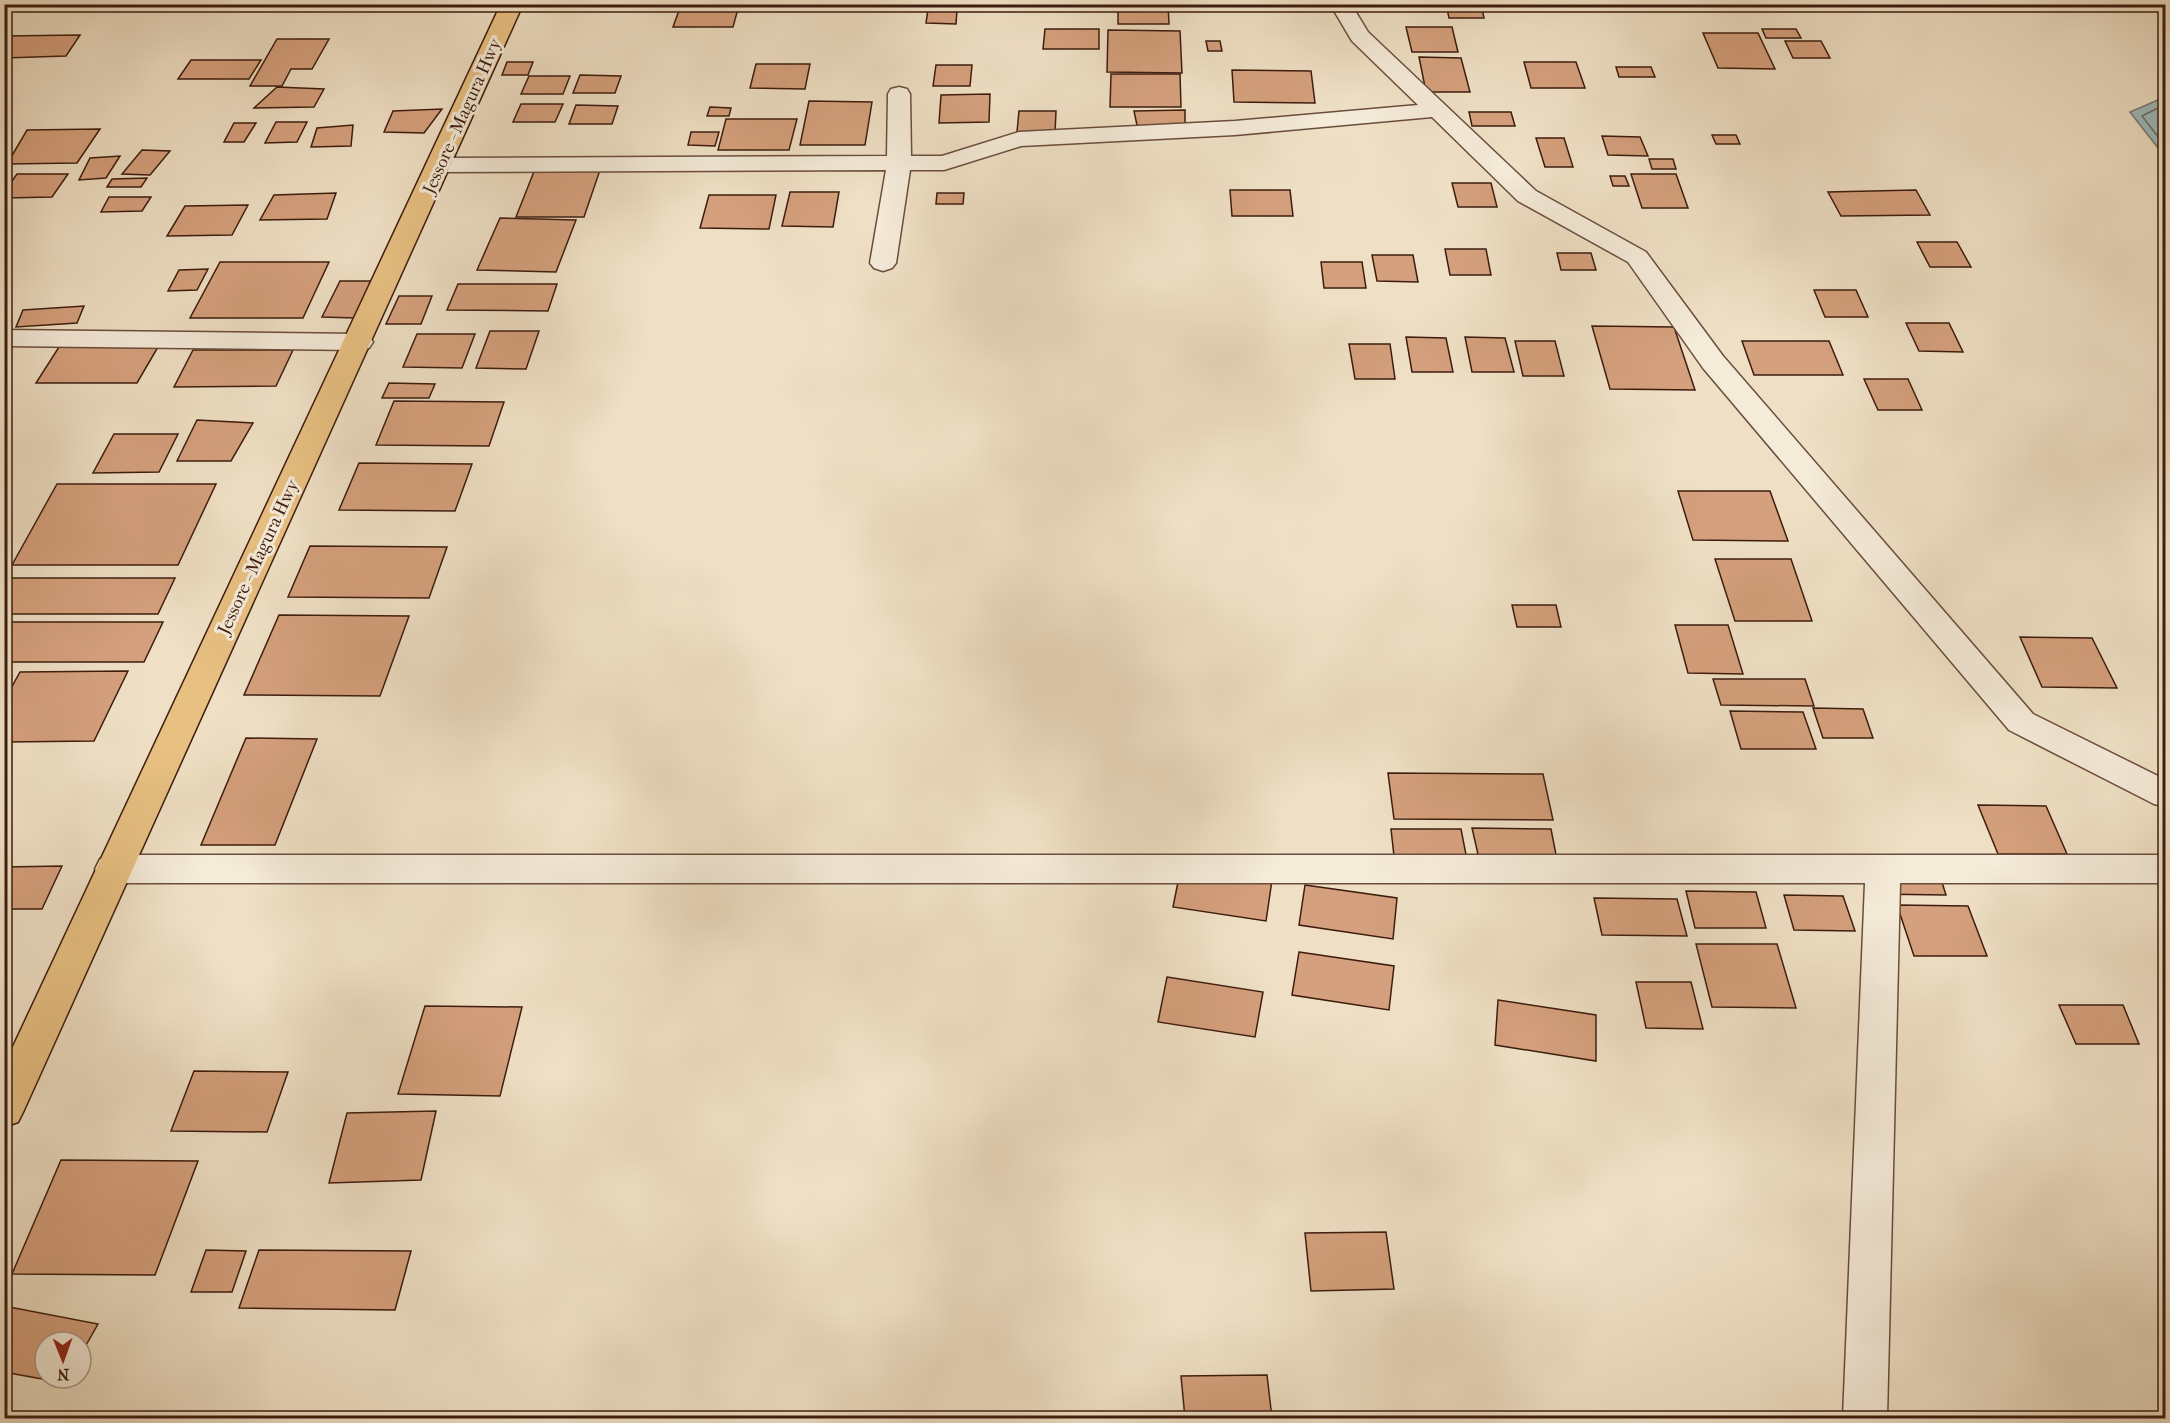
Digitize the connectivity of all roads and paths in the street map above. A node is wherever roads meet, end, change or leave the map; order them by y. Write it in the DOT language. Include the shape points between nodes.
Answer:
graph roads {
  1 [pos="512,4"];
  2 [pos="1340,4"];
  3 [pos="899,94"];
  4 [pos="1437,110"];
  5 [pos="899,164"];
  6 [pos="439,165"];
  7 [pos="883,263"];
  8 [pos="4,338"];
  9 [pos="359,342"];
  10 [pos="2166,795"];
  11 [pos="113,869"];
  12 [pos="1883,869"];
  13 [pos="2166,869"];
  14 [pos="4,1110"];
  15 [pos="1865,1419"];
  1 -- 6 [label="highway, Jessore - Magura Hwy"];
  2 -- 4 [label="street" via="1360,36"];
  3 -- 5 [label="street"];
  4 -- 5 [label="street" via="1234,128 1019,139 944,163"];
  4 -- 10 [label="street" via="1527,196 1637,257 1713,362 2021,722"];
  5 -- 6 [label="street"];
  5 -- 7 [label="street"];
  6 -- 9 [label="highway, Jessore - Magura Hwy"];
  8 -- 9 [label="street"];
  9 -- 11 [label="highway, Jessore - Magura Hwy"];
  11 -- 12 [label="street"];
  11 -- 14 [label="highway, Jessore - Magura Hwy"];
  12 -- 13 [label="street"];
  12 -- 15 [label="street"];
}
